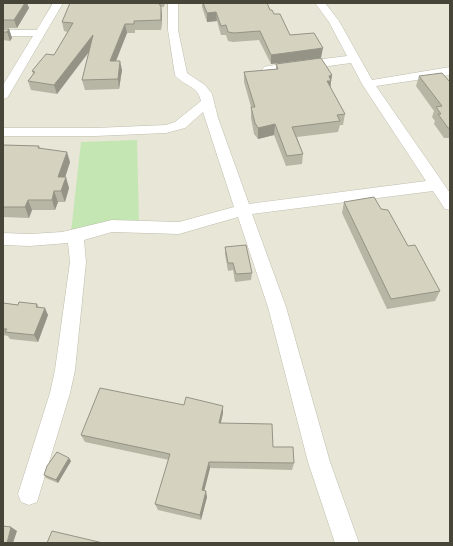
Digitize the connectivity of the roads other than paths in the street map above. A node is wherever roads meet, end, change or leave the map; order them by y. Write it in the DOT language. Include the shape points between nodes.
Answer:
graph roads {
  1 [pos="58,3"];
  2 [pos="173,3"];
  3 [pos="320,3"];
  4 [pos="3,33"];
  5 [pos="42,33"];
  6 [pos="355,59"];
  7 [pos="268,70"];
  8 [pos="449,73"];
  9 [pos="368,84"];
  10 [pos="3,95"];
  11 [pos="208,102"];
  12 [pos="3,132"];
  13 [pos="437,184"];
  14 [pos="450,205"];
  15 [pos="244,210"];
  16 [pos="75,236"];
  17 [pos="3,239"];
  18 [pos="29,494"];
  19 [pos="347,543"];
  1 -- 5 [label="street"];
  2 -- 11 [label="street" via="173,30 181,76 201,88"];
  3 -- 6 [label="street" via="334,21"];
  4 -- 5 [label="street"];
  5 -- 10 [label="street"];
  6 -- 7 [label="street"];
  6 -- 9 [label="street"];
  8 -- 9 [label="street"];
  9 -- 13 [label="street"];
  11 -- 12 [label="street" via="180,126 166,129"];
  11 -- 15 [label="street"];
  13 -- 14 [label="street"];
  13 -- 15 [label="street"];
  15 -- 16 [label="street" via="179,228 112,226"];
  15 -- 19 [label="street" via="277,307 319,462"];
  16 -- 17 [label="street" via="30,240"];
  16 -- 18 [label="street" via="78,262 65,370"];
}
